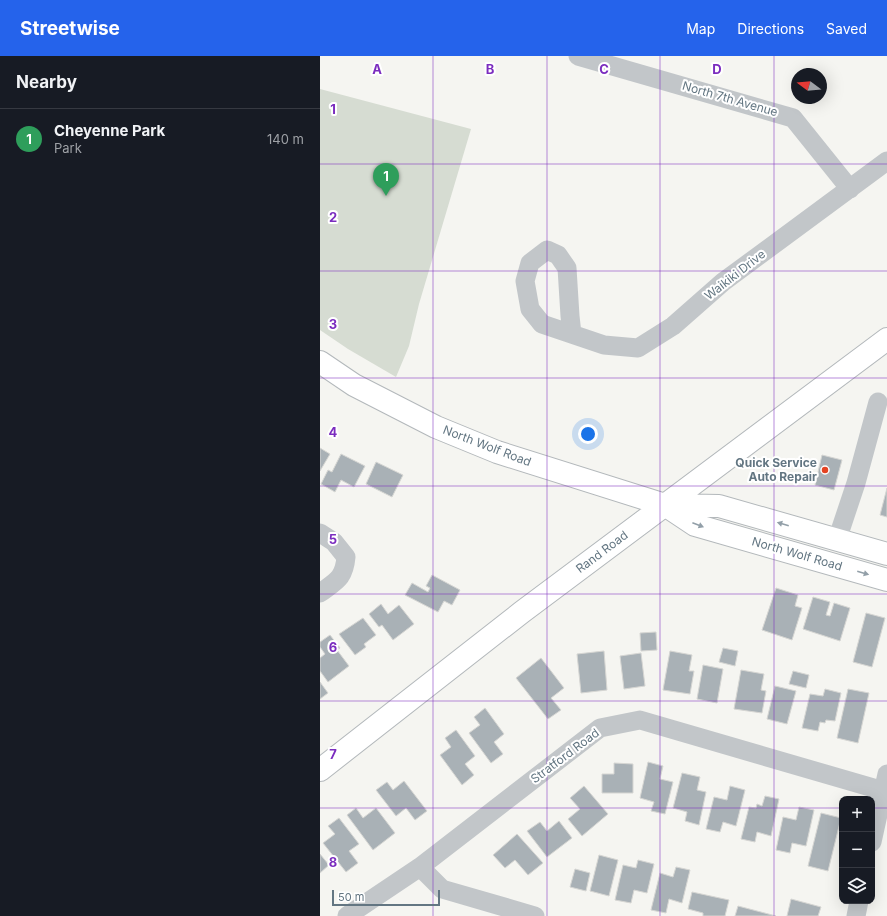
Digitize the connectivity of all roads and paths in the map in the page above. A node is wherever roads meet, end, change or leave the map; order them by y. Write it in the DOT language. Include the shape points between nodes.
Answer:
graph roads {
  1 [pos="578,56"];
  2 [pos="887,162"];
  3 [pos="850,189"];
  4 [pos="572,334"];
  5 [pos="887,339"];
  6 [pos="320,362"];
  7 [pos="878,402"];
  8 [pos="665,505"];
  9 [pos="320,533"];
  10 [pos="838,540"];
  11 [pos="887,554"];
  12 [pos="887,580"];
  13 [pos="320,594"];
  14 [pos="320,770"];
  15 [pos="886,786"];
  16 [pos="874,832"];
  17 [pos="420,867"];
  18 [pos="858,904"];
  19 [pos="347,916"];
  20 [pos="536,916"];
  21 [pos="856,916"];
  1 -- 3 [label="street, North 7th Avenue" via="793,118"];
  2 -- 3 [label="street, Waikiki Drive"];
  3 -- 4 [label="street, Waikiki Drive" via="723,282 674,326 638,348 604,345"];
  5 -- 8 [label="main road, Rand Road"];
  6 -- 8 [label="main road, North Wolf Road" via="354,385 436,426 490,449"];
  7 -- 10 [label="street"];
  10 -- 8 [label="main road, North Wolf Road, one-way" via="719,506"];
  8 -- 12 [label="main road, North Wolf Road, one-way" via="695,525"];
  8 -- 14 [label="main road, Rand Road" via="522,612"];
  9 -- 13 [label="street" via="334,542 346,557 345,568 339,579"];
  10 -- 11 [label="main road, North Wolf Road"];
  15 -- 16 [label="street"];
  15 -- 17 [label="street, Stratford Road" via="640,720 600,728"];
  17 -- 19 [label="street, Stratford Road"];
  17 -- 20 [label="street" via="442,889"];
  18 -- 21 [label="street"];
}
